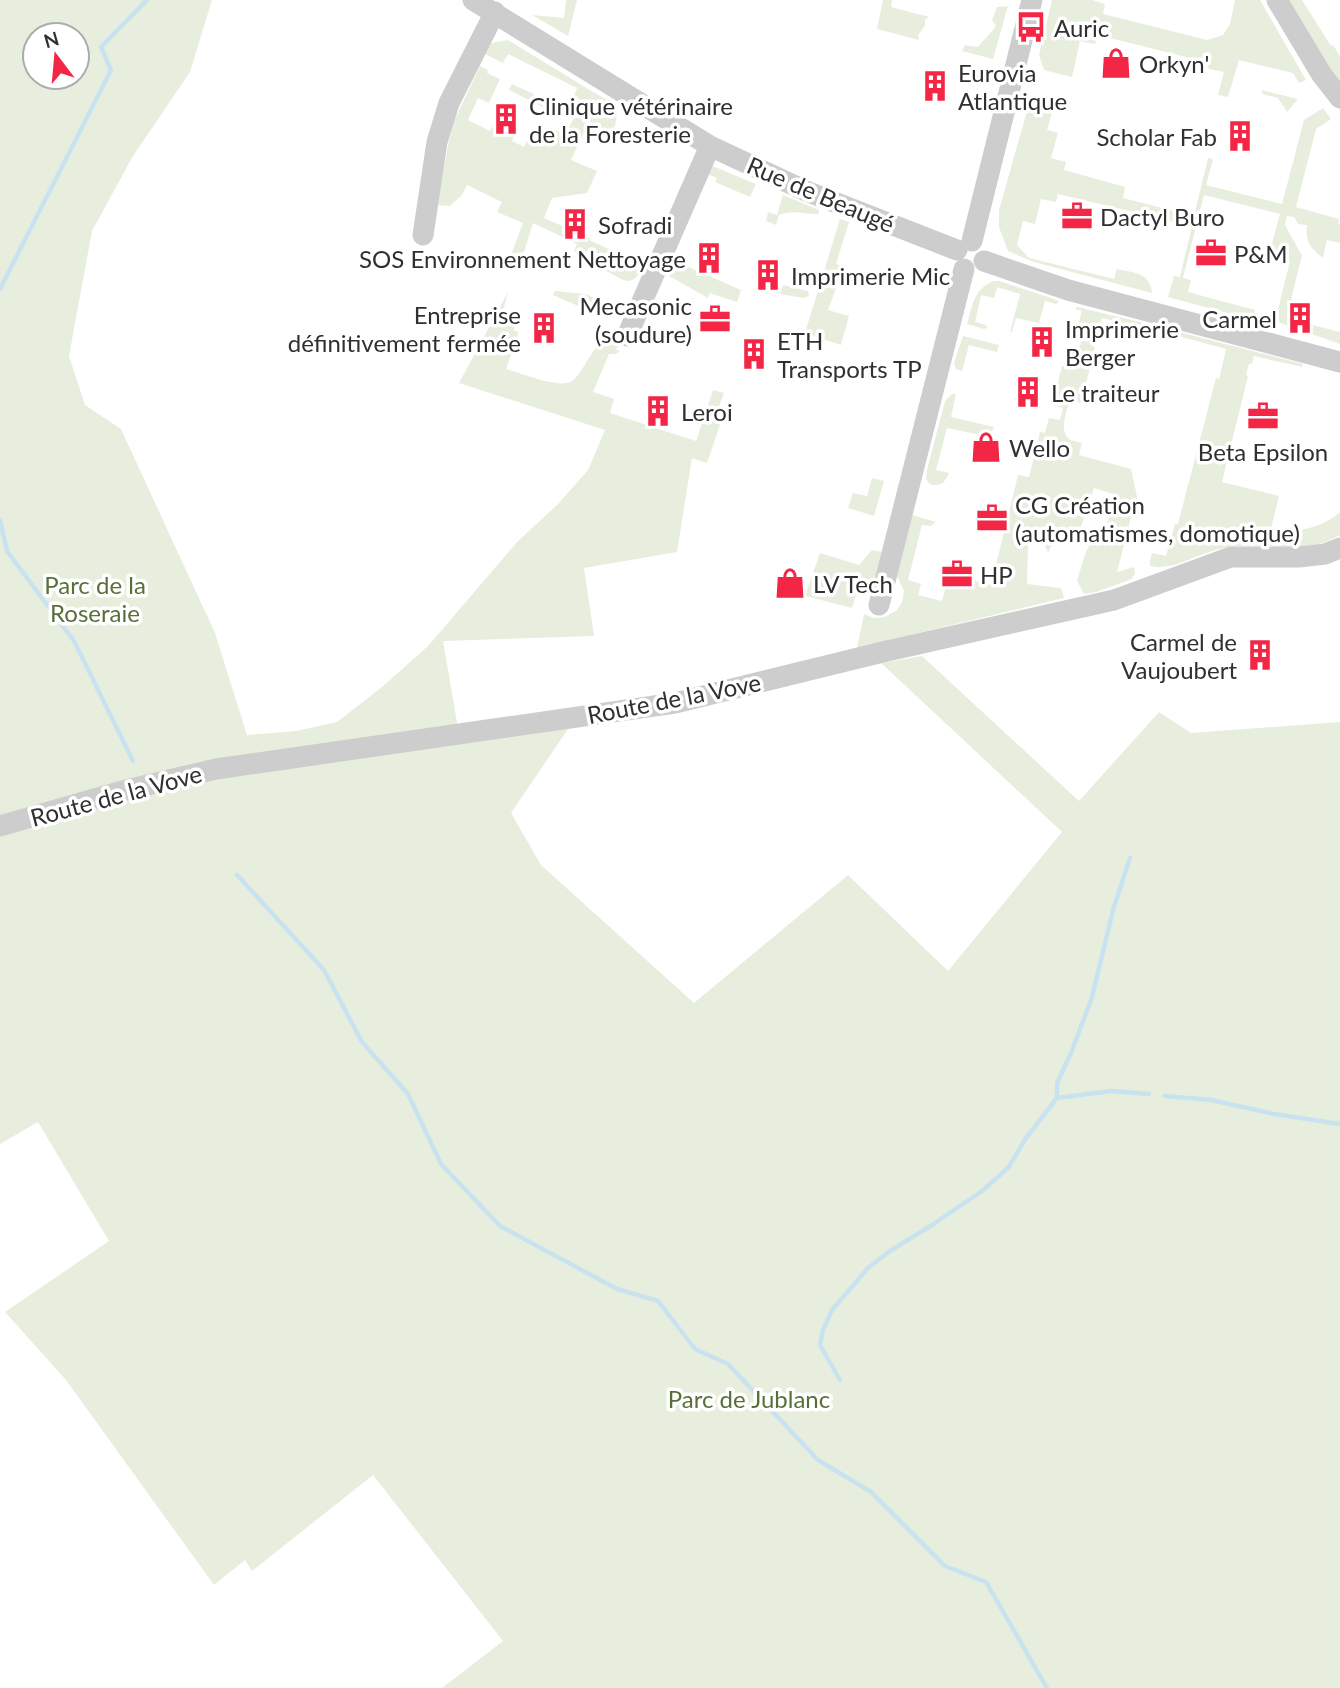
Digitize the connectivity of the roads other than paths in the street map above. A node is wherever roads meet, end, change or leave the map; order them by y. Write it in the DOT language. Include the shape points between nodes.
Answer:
graph roads {
  1 [pos="473,0"];
  2 [pos="1032,0"];
  3 [pos="1277,0"];
  4 [pos="495,12"];
  5 [pos="1340,98"];
  6 [pos="710,146"];
  7 [pos="423,235"];
  8 [pos="964,254"];
  9 [pos="627,336"];
  10 [pos="1340,362"];
  11 [pos="1340,548"];
  12 [pos="879,605"];
  13 [pos="0,826"];
  1 -- 4 [label="street, Rue de Beaugé"];
  2 -- 8 [label="street"];
  3 -- 5 [label="street"];
  4 -- 6 [label="street, Rue de Beaugé"];
  4 -- 7 [label="street" via="449,103 437,142"];
  6 -- 8 [label="street, Rue de Beaugé" via="806,191"];
  6 -- 9 [label="street"];
  8 -- 10 [label="street" via="981,245 984,261 1068,290"];
  8 -- 12 [label="street"];
  11 -- 13 [label="street, Route de la Vove" via="1299,557 1231,557 1114,600 675,703 216,769"];
}
